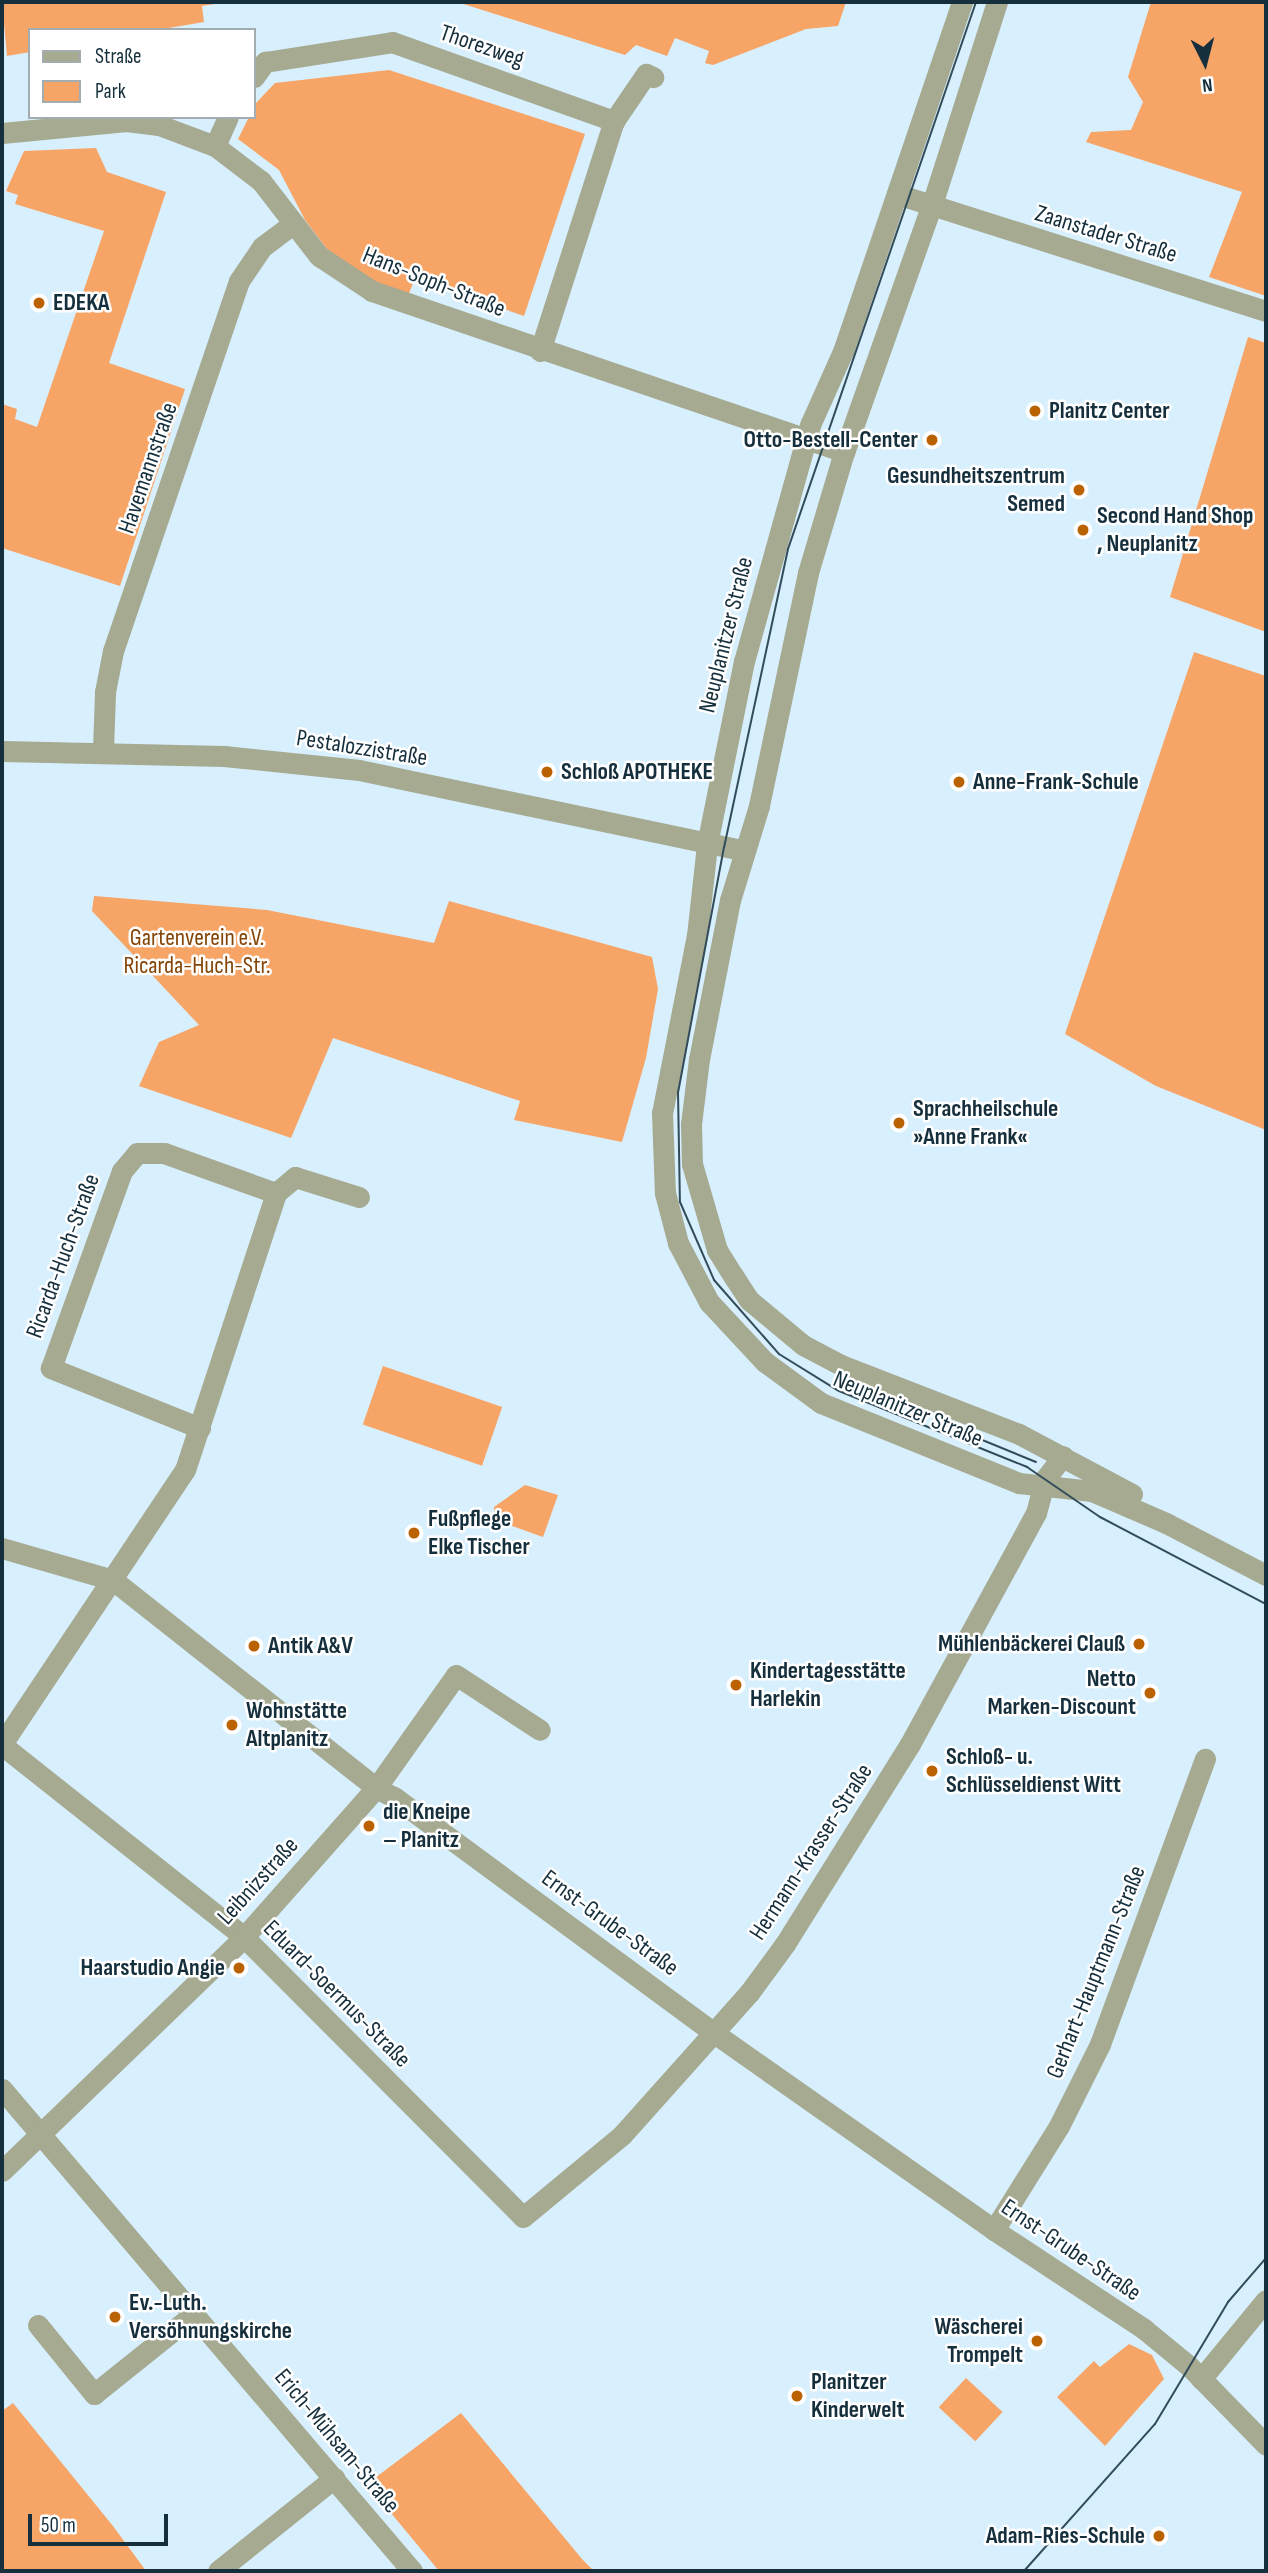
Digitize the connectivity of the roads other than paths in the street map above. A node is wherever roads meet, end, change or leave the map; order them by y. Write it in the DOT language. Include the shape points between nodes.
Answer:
graph roads {
  1 [pos="962,2"];
  2 [pos="997,2"];
  3 [pos="256,74"];
  4 [pos="653,77"];
  5 [pos="227,119"];
  6 [pos="614,121"];
  7 [pos="2,133"];
  8 [pos="215,146"];
  9 [pos="897,194"];
  10 [pos="932,204"];
  11 [pos="292,224"];
  12 [pos="1266,311"];
  13 [pos="540,351"];
  14 [pos="806,439"];
  15 [pos="844,452"];
  16 [pos="103,750"];
  17 [pos="2,751"];
  18 [pos="707,845"];
  19 [pos="743,850"];
  20 [pos="276,1193"];
  21 [pos="359,1197"];
  22 [pos="200,1428"];
  23 [pos="1063,1456"];
  24 [pos="1043,1484"];
  25 [pos="1166,1522"];
  26 [pos="2,1548"];
  27 [pos="1266,1575"];
  28 [pos="113,1580"];
  29 [pos="541,1730"];
  30 [pos="2,1745"];
  31 [pos="1205,1759"];
  32 [pos="376,1788"];
  33 [pos="244,1937"];
  34 [pos="714,2033"];
  35 [pos="2,2089"];
  36 [pos="41,2132"];
  37 [pos="2,2171"];
  38 [pos="523,2217"];
  39 [pos="994,2230"];
  40 [pos="1266,2300"];
  41 [pos="195,2314"];
  42 [pos="38,2325"];
  43 [pos="1202,2379"];
  44 [pos="1266,2445"];
  45 [pos="334,2478"];
  46 [pos="218,2571"];
  47 [pos="412,2571"];
  1 -- 9 [label="street, Neuplanitzer Straße"];
  2 -- 10 [label="street, Neuplanitzer Straße"];
  3 -- 6 [label="street, Thorezweg" via="265,62 392,43"];
  4 -- 6 [label="street" via="646,74 635,86"];
  5 -- 8 [label="street"];
  6 -- 13 [label="street"];
  7 -- 8 [label="street, Hans-Soph-Straße" via="126,121 159,125"];
  8 -- 11 [label="street, Hans-Soph-Straße" via="261,181"];
  9 -- 10 [label="street"];
  9 -- 14 [label="street, Neuplanitzer Straße" via="844,349 833,365"];
  10 -- 12 [label="street, Zaanstader Straße"];
  10 -- 15 [label="street, Neuplanitzer Straße"];
  11 -- 13 [label="street, Hans-Soph-Straße" via="319,256 372,291"];
  11 -- 16 [label="street, Havemannstraße" via="262,247 239,281 113,651 105,692"];
  13 -- 14 [label="street, Hans-Soph-Straße"];
  14 -- 15 [label="street"];
  14 -- 18 [label="street, Neuplanitzer Straße" via="744,661"];
  15 -- 19 [label="street, Neuplanitzer Straße" via="808,573 754,829"];
  16 -- 17 [label="street, Pestalozzistraße"];
  16 -- 18 [label="street, Pestalozzistraße" via="224,755 359,770"];
  18 -- 19 [label="street"];
  18 -- 24 [label="street, Neuplanitzer Straße" via="699,922 660,1137 665,1193 691,1273 729,1328 785,1379 821,1403 1019,1483"];
  19 -- 23 [label="street, Neuplanitzer Straße" via="699,1059 691,1124 694,1172 717,1250 750,1300 819,1355"];
  20 -- 21 [label="street" via="295,1177"];
  20 -- 22 [label="street"];
  20 -- 22 [label="street, Ricarda-Huch-Straße" via="164,1153 138,1153 122,1171 51,1368"];
  22 -- 28 [label="street" via="185,1470"];
  23 -- 24 [label="street, Hermann-Krasser-Straße"];
  23 -- 25 [label="street, Neuplanitzer Straße" via="1133,1495"];
  24 -- 25 [label="street, Neuplanitzer Straße" via="1092,1491"];
  24 -- 34 [label="street, Hermann-Krasser-Straße" via="1036,1513 852,1843 785,1944"];
  25 -- 27 [label="street, Neuplanitzer Straße"];
  26 -- 28 [label="street, Ernst-Grube-Straße"];
  28 -- 30 [label="street"];
  28 -- 32 [label="street, Ernst-Grube-Straße"];
  29 -- 32 [label="street, Leibnizstraße" via="456,1675"];
  30 -- 33 [label="street, Eduard-Soermus-Straße"];
  31 -- 39 [label="street, Gerhart-Hauptmann-Straße" via="1100,2043 1059,2126"];
  32 -- 33 [label="street, Leibnizstraße"];
  32 -- 34 [label="street, Ernst-Grube-Straße"];
  33 -- 36 [label="street, Leibnizstraße"];
  33 -- 38 [label="street, Eduard-Soermus-Straße"];
  34 -- 38 [label="street, Hermann-Krasser-Straße" via="622,2135"];
  34 -- 39 [label="street, Ernst-Grube-Straße"];
  35 -- 36 [label="street, Erich-Mühsam-Straße"];
  36 -- 37 [label="street, Leibnizstraße"];
  36 -- 41 [label="street, Erich-Mühsam-Straße"];
  39 -- 43 [label="street, Ernst-Grube-Straße" via="1144,2329"];
  40 -- 43 [label="street"];
  41 -- 42 [label="street" via="94,2394"];
  41 -- 45 [label="street, Erich-Mühsam-Straße"];
  43 -- 44 [label="street"];
  45 -- 46 [label="street"];
  45 -- 47 [label="street, Erich-Mühsam-Straße"];
}
